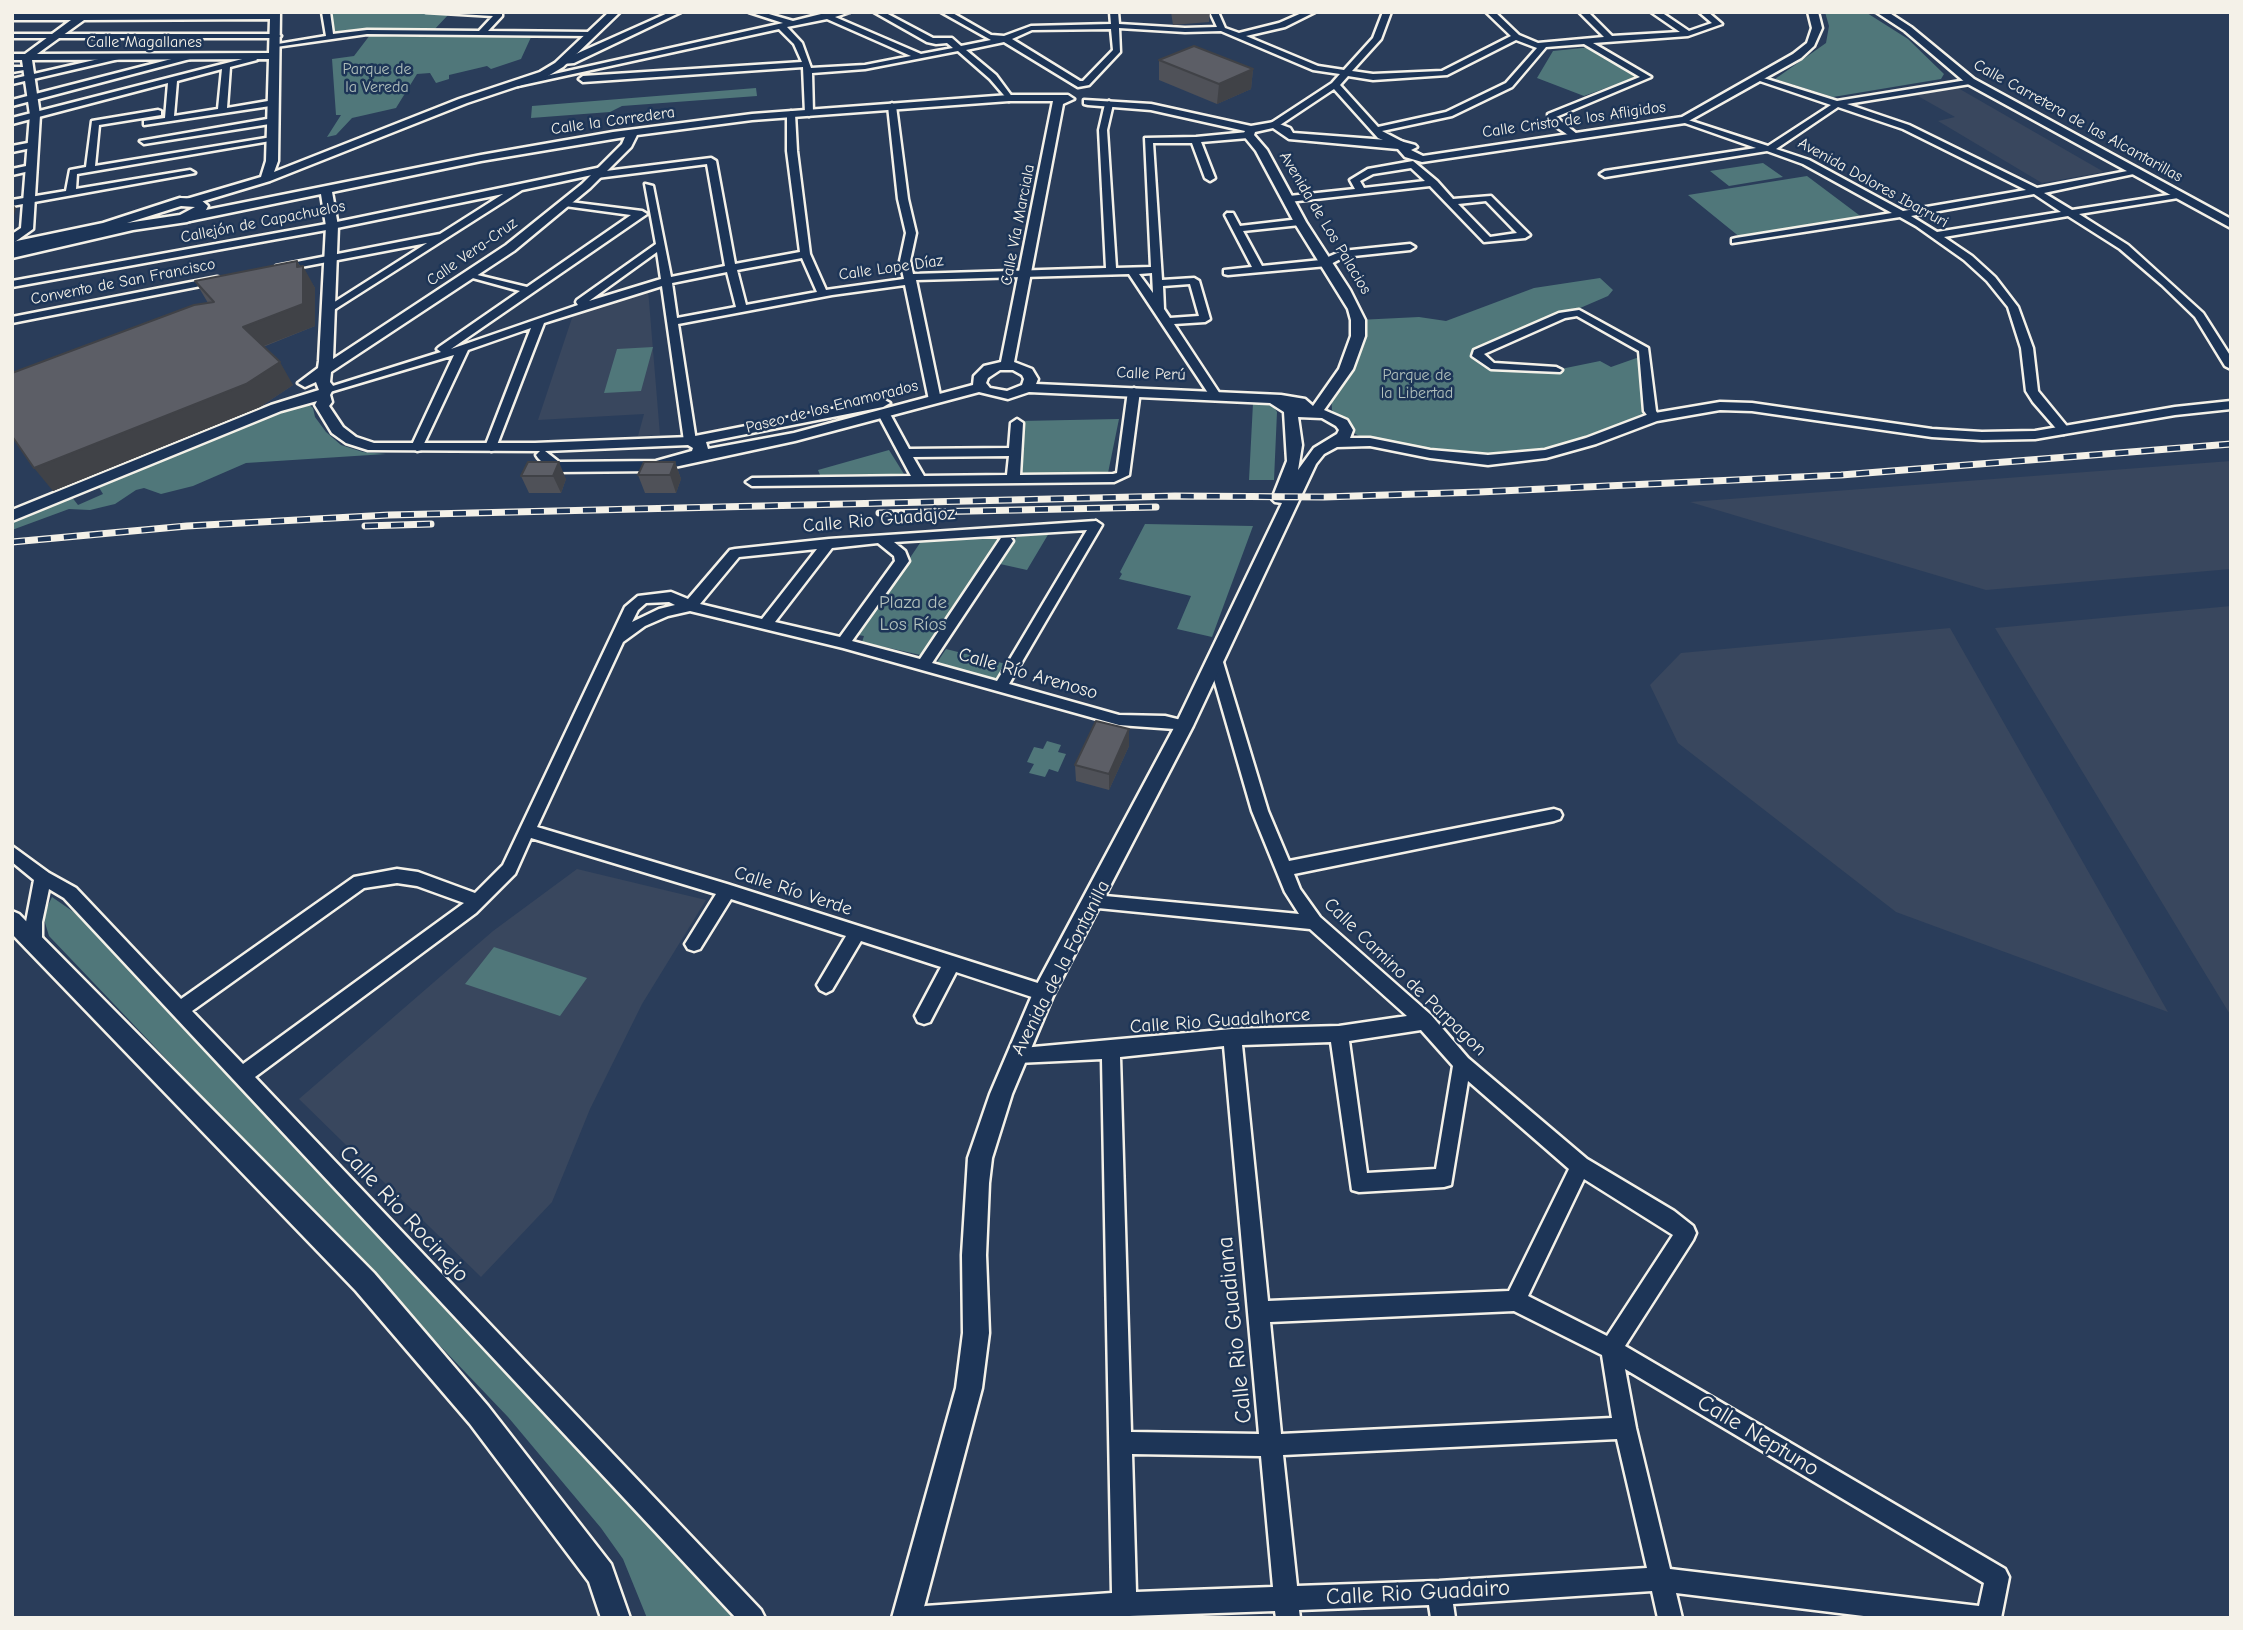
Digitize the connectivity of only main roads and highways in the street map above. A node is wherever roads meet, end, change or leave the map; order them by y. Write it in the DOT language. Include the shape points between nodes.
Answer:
graph roads {
  1 [pos="165,215"];
  2 [pos="12,246"];
  3 [pos="12,254"];
  1 -- 1 [label="main road" via="187,202 202,206 190,217"];
  1 -- 2 [label="main road"];
  1 -- 3 [label="main road"];
}
